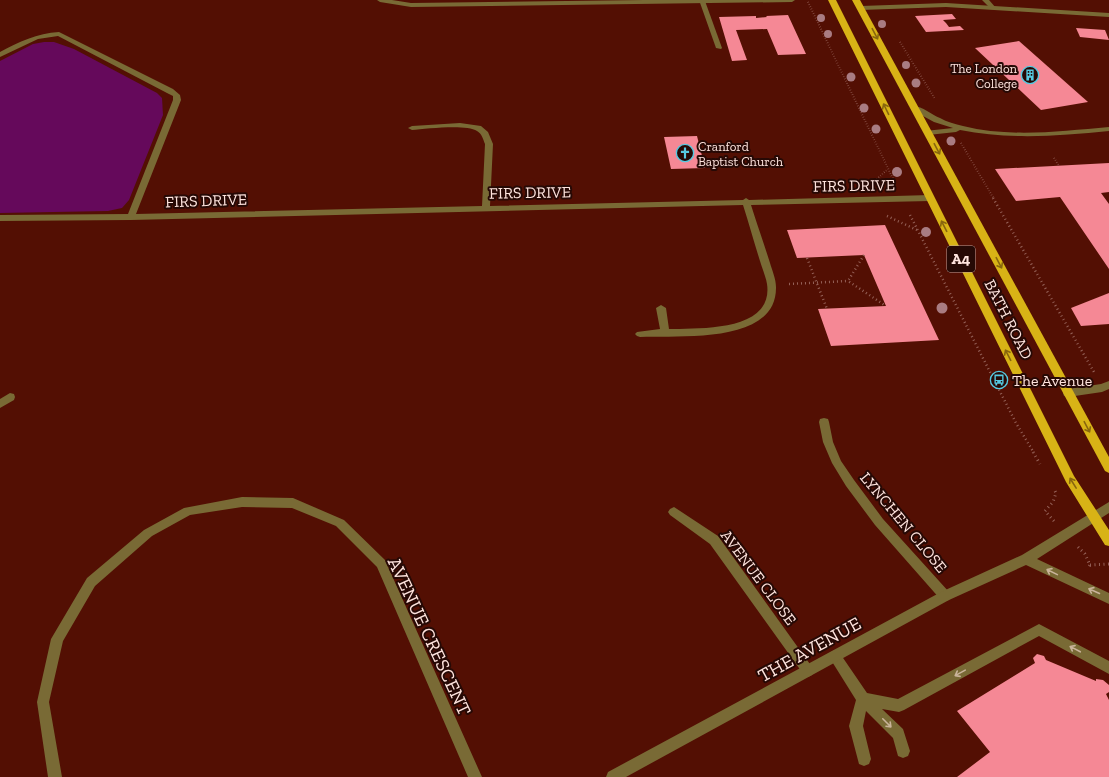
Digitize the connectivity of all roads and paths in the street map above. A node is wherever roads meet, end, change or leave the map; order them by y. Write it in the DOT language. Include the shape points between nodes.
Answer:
graph roads {
  1 [pos="380,0"];
  2 [pos="792,0"];
  3 [pos="807,0"];
  4 [pos="832,0"];
  5 [pos="985,0"];
  6 [pos="702,1"];
  7 [pos="717,1"];
  8 [pos="859,4"];
  9 [pos="993,8"];
  10 [pos="1109,15"];
  11 [pos="899,40"];
  12 [pos="719,48"];
  13 [pos="0,55"];
  14 [pos="915,108"];
  15 [pos="412,128"];
  16 [pos="952,128"];
  17 [pos="1109,129"];
  18 [pos="928,133"];
  19 [pos="1054,158"];
  20 [pos="1059,166"];
  21 [pos="930,198"];
  22 [pos="902,199"];
  23 [pos="746,202"];
  24 [pos="486,208"];
  25 [pos="131,217"];
  26 [pos="0,218"];
  27 [pos="864,255"];
  28 [pos="807,258"];
  29 [pos="848,281"];
  30 [pos="817,282"];
  31 [pos="772,285"];
  32 [pos="886,306"];
  33 [pos="661,308"];
  34 [pos="828,309"];
  35 [pos="665,333"];
  36 [pos="640,334"];
  37 [pos="1096,377"];
  38 [pos="1109,385"];
  39 [pos="1068,393"];
  40 [pos="10,397"];
  41 [pos="0,404"];
  42 [pos="824,422"];
  43 [pos="1043,467"];
  44 [pos="1109,468"];
  45 [pos="1053,486"];
  46 [pos="1109,507"];
  47 [pos="1045,511"];
  48 [pos="674,512"];
  49 [pos="1094,516"];
  50 [pos="1109,541"];
  51 [pos="1084,554"];
  52 [pos="1026,559"];
  53 [pos="1109,564"];
  54 [pos="1090,565"];
  55 [pos="1082,573"];
  56 [pos="945,596"];
  57 [pos="1109,599"];
  58 [pos="835,656"];
  59 [pos="1109,668"];
  60 [pos="808,671"];
  61 [pos="863,699"];
  62 [pos="903,751"];
  63 [pos="864,759"];
  64 [pos="55,777"];
  65 [pos="475,777"];
  66 [pos="613,777"];
  1 -- 6 [label="street" via="411,6"];
  2 -- 7 [label="street"];
  3 -- 22 [label="path"];
  21 -- 4 [label="highway, BATH ROAD / A4, one-way"];
  5 -- 9 [label="street"];
  6 -- 7 [label="street"];
  6 -- 12 [label="street"];
  8 -- 9 [label="street"];
  8 -- 14 [label="highway, BATH ROAD / A4, one-way"];
  9 -- 10 [label="street"];
  11 -- 16 [label="path"];
  13 -- 25 [label="street, FIRS DRIVE" via="34,38 59,34 176,95 177,100"];
  14 -- 16 [label="street"];
  14 -- 18 [label="highway, BATH ROAD / A4"];
  15 -- 24 [label="street" via="460,125 478,128 485,134 489,144"];
  16 -- 17 [label="street" via="988,134"];
  16 -- 18 [label="street"];
  16 -- 37 [label="path"];
  18 -- 39 [label="highway, BATH ROAD / A4, one-way"];
  19 -- 20 [label="path"];
  21 -- 22 [label="street, FIRS DRIVE"];
  49 -- 21 [label="highway, BATH ROAD / A4, one-way" via="1070,479"];
  22 -- 23 [label="street, FIRS DRIVE"];
  22 -- 43 [label="path" via="1016,423"];
  23 -- 24 [label="street, FIRS DRIVE"];
  23 -- 31 [label="street"];
  24 -- 25 [label="street, FIRS DRIVE"];
  25 -- 26 [label="street, FIRS DRIVE"];
  27 -- 29 [label="path"];
  28 -- 30 [label="path"];
  29 -- 30 [label="path"];
  29 -- 32 [label="path"];
  30 -- 31 [label="path"];
  30 -- 34 [label="path"];
  31 -- 35 [label="street" via="772,296 767,308 746,324 720,330"];
  33 -- 35 [label="street"];
  35 -- 36 [label="street"];
  38 -- 39 [label="street"];
  39 -- 44 [label="highway, BATH ROAD / A4, one-way"];
  40 -- 41 [label="street"];
  42 -- 56 [label="street, LYNCHEN CLOSE" via="828,442 850,484 879,522"];
  45 -- 47 [label="path" via="1056,493 1053,502"];
  46 -- 49 [label="street, THE AVENUE"];
  48 -- 60 [label="street, AVENUE CLOSE" via="714,540"];
  49 -- 50 [label="highway, BATH ROAD / A4"];
  49 -- 52 [label="street, THE AVENUE"];
  51 -- 54 [label="path"];
  52 -- 56 [label="street, THE AVENUE"];
  57 -- 52 [label="street, one-way"];
  53 -- 54 [label="path"];
  54 -- 55 [label="path"];
  56 -- 58 [label="street, THE AVENUE"];
  58 -- 60 [label="street, THE AVENUE"];
  58 -- 61 [label="street"];
  59 -- 61 [label="street, one-way" via="1039,630 899,706"];
  60 -- 66 [label="street, THE AVENUE"];
  61 -- 62 [label="street, one-way" via="898,734"];
  61 -- 63 [label="street" via="856,726"];
  64 -- 65 [label="street, AVENUE CRESCENT" via="43,702 57,639 91,582 148,533 188,511 242,502 293,503 340,523 381,564"];
}
